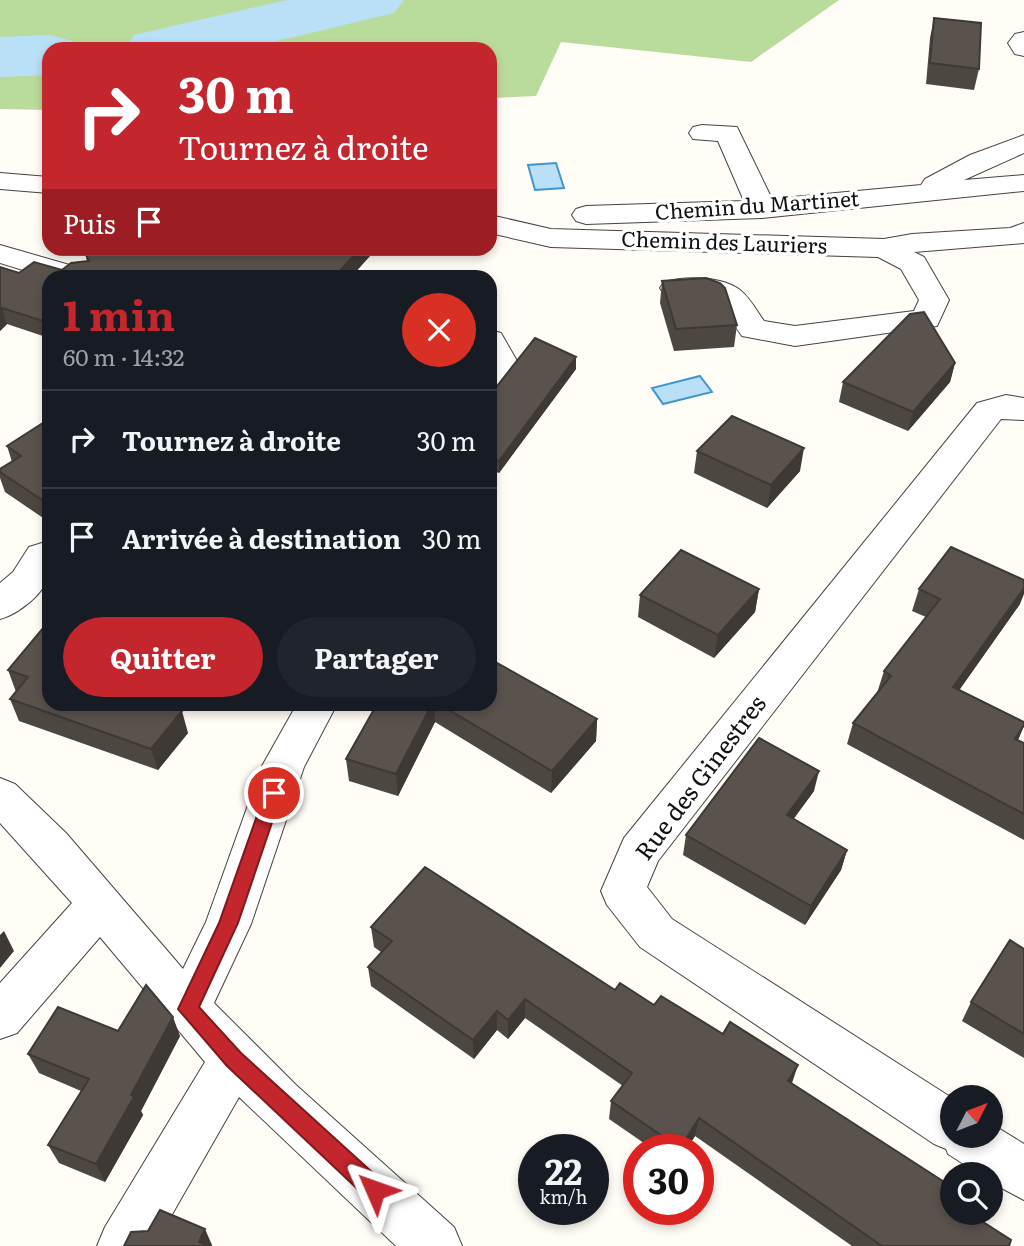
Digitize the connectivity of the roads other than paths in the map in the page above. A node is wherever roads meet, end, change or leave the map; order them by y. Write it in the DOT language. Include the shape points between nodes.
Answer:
graph roads {
  1 [pos="1024,39"];
  2 [pos="1024,49"];
  3 [pos="702,133"];
  4 [pos="1024,143"];
  5 [pos="0,181"];
  6 [pos="1024,183"];
  7 [pos="42,184"];
  8 [pos="918,194"];
  9 [pos="762,209"];
  10 [pos="497,212"];
  11 [pos="497,226"];
  12 [pos="1022,236"];
  13 [pos="884,248"];
  14 [pos="0,254"];
  15 [pos="55,270"];
  16 [pos="674,288"];
  17 [pos="497,353"];
  18 [pos="497,374"];
  19 [pos="1024,409"];
  20 [pos="42,556"];
  21 [pos="0,605"];
  22 [pos="313,711"];
  23 [pos="0,796"];
  24 [pos="100,904"];
  25 [pos="188,1009"];
  26 [pos="0,1017"];
  27 [pos="234,1059"];
  28 [pos="940,1119"];
  29 [pos="984,1148"];
  30 [pos="1024,1174"];
  31 [pos="124,1246"];
  32 [pos="435,1246"];
  1 -- 2 [label="street" via="1020,43"];
  3 -- 9 [label="street" via="728,133"];
  4 -- 8 [label="street"];
  5 -- 7 [label="street"];
  6 -- 8 [label="street, Chemin du Martinet"];
  8 -- 9 [label="street, Chemin du Martinet"];
  9 -- 10 [label="street, Chemin du Martinet" via="597,215"];
  11 -- 13 [label="street, Chemin des Lauriers" via="551,238"];
  12 -- 13 [label="street"];
  13 -- 16 [label="street, Chemin des Lauriers" via="914,263 934,300 926,319 795,336 753,329 733,297 714,288"];
  14 -- 15 [label="street"];
  17 -- 18 [label="street" via="504,366"];
  19 -- 28 [label="street, Rue des Ginestres" via="1006,406 989,411 640,851 623,891 656,933"];
  20 -- 21 [label="street" via="26,582"];
  22 -- 25 [label="street" via="283,766 228,923"];
  23 -- 24 [label="street" via="37,829"];
  24 -- 25 [label="street"];
  24 -- 26 [label="street"];
  25 -- 27 [label="street"];
  27 -- 31 [label="street"];
  27 -- 32 [label="street"];
  29 -- 30 [label="street"];
}
